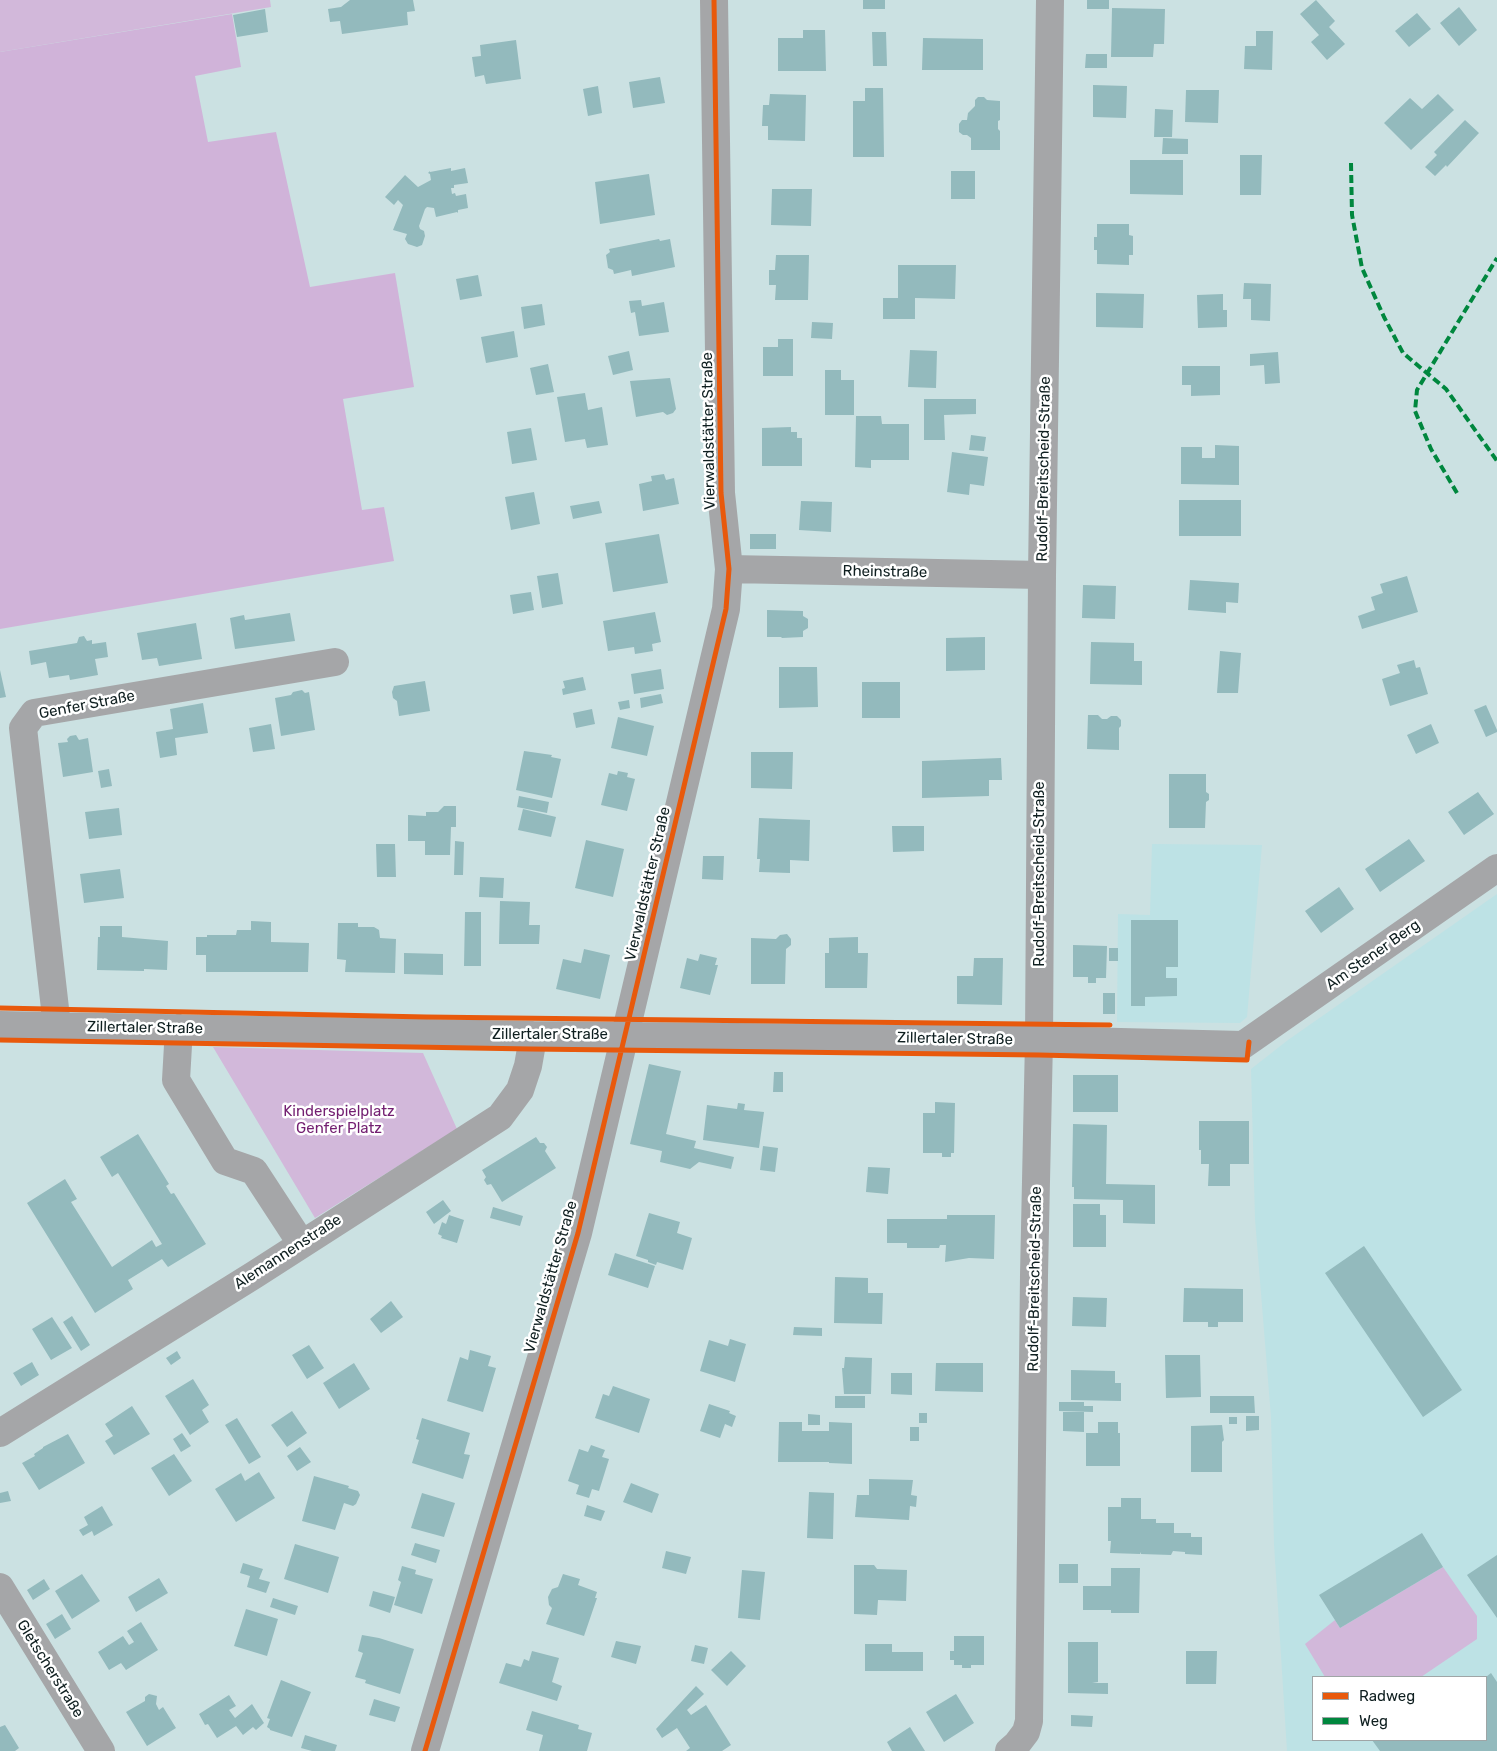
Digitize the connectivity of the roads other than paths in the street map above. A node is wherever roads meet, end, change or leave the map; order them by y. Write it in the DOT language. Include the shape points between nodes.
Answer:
graph roads {
  1 [pos="714,0"];
  2 [pos="1050,0"];
  3 [pos="729,569"];
  4 [pos="1042,575"];
  5 [pos="335,662"];
  6 [pos="1497,868"];
  7 [pos="0,1025"];
  8 [pos="57,1026"];
  9 [pos="179,1028"];
  10 [pos="624,1035"];
  11 [pos="532,1036"];
  12 [pos="1039,1040"];
  13 [pos="1249,1042"];
  14 [pos="301,1243"];
  15 [pos="0,1433"];
  16 [pos="0,1587"];
  17 [pos="1013,1748"];
  18 [pos="101,1751"];
  19 [pos="425,1751"];
  1 -- 3 [label="street, Vierwaldstätter Straße" via="721,493"];
  2 -- 4 [label="street, Rudolf-Breitscheid-Straße"];
  3 -- 4 [label="street, Rheinstraße"];
  3 -- 10 [label="street, Vierwaldstätter Straße" via="726,609"];
  4 -- 12 [label="street, Rudolf-Breitscheid-Straße"];
  5 -- 8 [label="street, Genfer Straße" via="34,713 23,728"];
  6 -- 13 [label="street, Am Stener Berg"];
  7 -- 8 [label="street, Zillertaler Straße"];
  8 -- 9 [label="street, Zillertaler Straße"];
  9 -- 11 [label="street, Zillertaler Straße"];
  9 -- 14 [label="street" via="176,1080 225,1161 254,1171"];
  10 -- 11 [label="street, Zillertaler Straße"];
  10 -- 12 [label="street, Zillertaler Straße"];
  10 -- 19 [label="street, Vierwaldstätter Straße" via="578,1233"];
  11 -- 14 [label="street, Alemannenstraße" via="528,1066 520,1090 500,1117"];
  12 -- 13 [label="street, Zillertaler Straße" via="1238,1045"];
  12 -- 17 [label="street, Rudolf-Breitscheid-Straße" via="1029,1721 1026,1732"];
  14 -- 15 [label="street, Alemannenstraße"];
  16 -- 18 [label="street, Gletscherstraße"];
}
